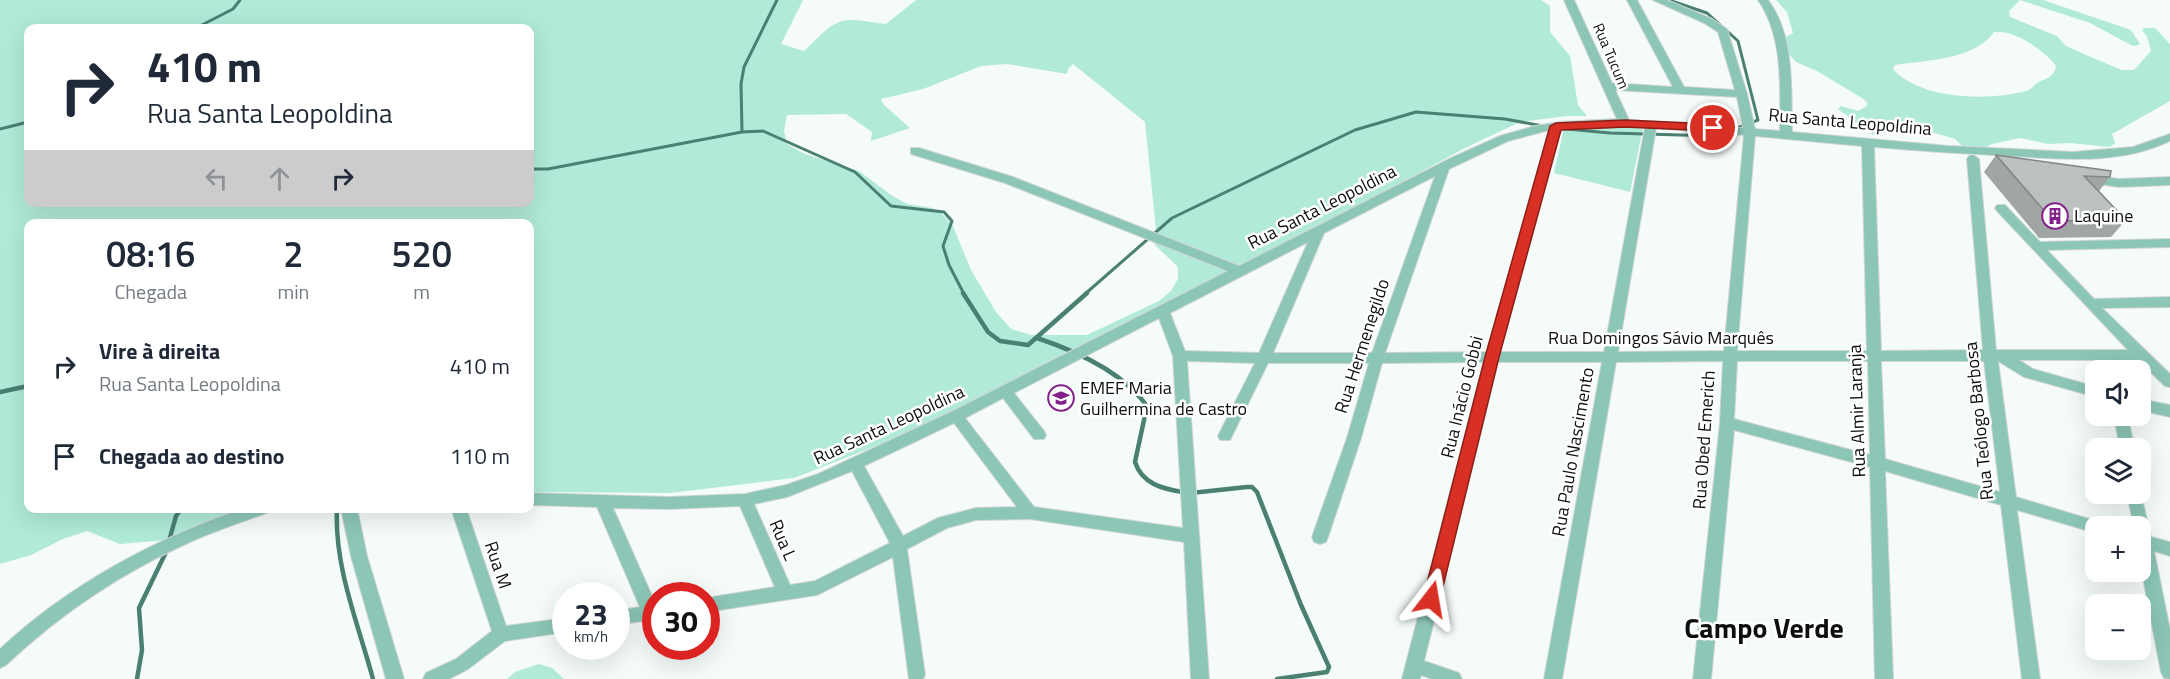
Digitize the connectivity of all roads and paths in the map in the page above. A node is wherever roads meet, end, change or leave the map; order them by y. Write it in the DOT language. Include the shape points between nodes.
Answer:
graph roads {
  1 [pos="1569,0"];
  2 [pos="1632,0"];
  3 [pos="1658,0"];
  4 [pos="1763,0"];
  5 [pos="1607,86"];
  6 [pos="1680,90"];
  7 [pos="1743,94"];
  8 [pos="1625,124"];
  9 [pos="1650,125"];
  10 [pos="1556,126"];
  11 [pos="1750,132"];
  12 [pos="1786,135"];
  13 [pos="2170,137"];
  14 [pos="1868,141"];
  15 [pos="1942,150"];
  16 [pos="915,152"];
  17 [pos="1973,159"];
  18 [pos="2006,165"];
  19 [pos="1444,167"];
  20 [pos="2073,177"];
  21 [pos="2170,181"];
  22 [pos="2001,208"];
  23 [pos="1318,232"];
  24 [pos="2170,243"];
  25 [pos="2037,246"];
  26 [pos="1240,271"];
  27 [pos="2170,302"];
  28 [pos="2090,304"];
  29 [pos="1162,310"];
  30 [pos="1994,355"];
  31 [pos="2141,355"];
  32 [pos="1180,356"];
  33 [pos="1609,356"];
  34 [pos="1730,356"];
  35 [pos="1874,356"];
  36 [pos="1377,357"];
  37 [pos="1492,357"];
  38 [pos="1264,358"];
  39 [pos="2167,375"];
  40 [pos="2085,389"];
  41 [pos="1005,391"];
  42 [pos="2151,407"];
  43 [pos="2170,411"];
  44 [pos="956,416"];
  45 [pos="1726,423"];
  46 [pos="1039,435"];
  47 [pos="1225,436"];
  48 [pos="855,463"];
  49 [pos="1879,463"];
  50 [pos="534,499"];
  51 [pos="745,500"];
  52 [pos="2008,500"];
  53 [pos="602,501"];
  54 [pos="250,513"];
  55 [pos="350,513"];
  56 [pos="460,513"];
  57 [pos="1030,513"];
  58 [pos="2085,524"];
  59 [pos="1191,536"];
  60 [pos="1320,537"];
  61 [pos="899,544"];
  62 [pos="2151,544"];
  63 [pos="2170,549"];
  64 [pos="2151,582"];
  65 [pos="642,588"];
  66 [pos="786,594"];
  67 [pos="720,603"];
  68 [pos="552,627"];
  69 [pos="501,634"];
  70 [pos="0,660"];
  71 [pos="1413,672"];
  72 [pos="2170,672"];
  73 [pos="916,675"];
  74 [pos="395,679"];
  75 [pos="432,679"];
  76 [pos="1200,679"];
  77 [pos="1453,679"];
  78 [pos="1554,679"];
  79 [pos="1702,679"];
  80 [pos="1884,679"];
  81 [pos="2031,679"];
  1 -- 5 [label="street, Rua Tucum"];
  2 -- 6 [label="street"];
  3 -- 7 [label="street, Rua Obed Emerich" via="1723,31"];
  4 -- 12 [label="street" via="1772,12 1783,55"];
  5 -- 6 [label="street"];
  5 -- 8 [label="street, Rua Tucum"];
  6 -- 7 [label="street"];
  7 -- 11 [label="street, Rua Obed Emerich"];
  8 -- 9 [label="street, Rua Santa Leopoldina"];
  8 -- 10 [label="street, Rua Santa Leopoldina"];
  9 -- 11 [label="street, Rua Santa Leopoldina"];
  9 -- 33 [label="street, Rua Paulo Nascimento"];
  10 -- 19 [label="street, Rua Santa Leopoldina" via="1522,133"];
  10 -- 37 [label="street, Rua Inácio Gobbi"];
  11 -- 12 [label="street, Rua Santa Leopoldina"];
  11 -- 34 [label="street, Rua Obed Emerich"];
  12 -- 14 [label="street, Rua Santa Leopoldina"];
  13 -- 15 [label="street, Rua Santa Leopoldina" via="2144,148 2098,154"];
  14 -- 15 [label="street, Rua Santa Leopoldina"];
  14 -- 35 [label="street, Rua Almir Laranja"];
  15 -- 17 [label="street"];
  16 -- 26 [label="street" via="1009,180"];
  17 -- 18 [label="street"];
  17 -- 30 [label="street, Rua Teólogo Barbosa"];
  19 -- 23 [label="street, Rua Santa Leopoldina"];
  19 -- 36 [label="street, Rua Hermenegildo"];
  20 -- 21 [label="street" via="2119,183"];
  22 -- 25 [label="street"];
  23 -- 26 [label="street, Rua Santa Leopoldina"];
  23 -- 38 [label="street"];
  24 -- 25 [label="street"];
  25 -- 28 [label="street"];
  26 -- 29 [label="street, Rua Santa Leopoldina"];
  27 -- 28 [label="street"];
  28 -- 31 [label="street"];
  29 -- 32 [label="street"];
  29 -- 41 [label="street, Rua Santa Leopoldina"];
  30 -- 31 [label="street, Rua Domingos Sávio Marquês"];
  30 -- 35 [label="street, Rua Domingos Sávio Marquês"];
  30 -- 40 [label="street" via="2029,373"];
  30 -- 52 [label="street, Rua Teólogo Barbosa"];
  31 -- 39 [label="street"];
  32 -- 38 [label="street, Rua Domingos Sávio Marquês"];
  32 -- 59 [label="street"];
  33 -- 34 [label="street, Rua Domingos Sávio Marquês"];
  33 -- 37 [label="street, Rua Domingos Sávio Marquês"];
  33 -- 78 [label="street, Rua Paulo Nascimento"];
  34 -- 35 [label="street, Rua Domingos Sávio Marquês"];
  34 -- 45 [label="street, Rua Obed Emerich"];
  35 -- 49 [label="street, Rua Almir Laranja"];
  36 -- 37 [label="street, Rua Domingos Sávio Marquês"];
  36 -- 38 [label="street, Rua Domingos Sávio Marquês"];
  36 -- 60 [label="street, Rua Hermenegildo"];
  37 -- 71 [label="street, Rua Inácio Gobbi"];
  38 -- 47 [label="street"];
  41 -- 44 [label="street, Rua Santa Leopoldina"];
  41 -- 46 [label="street"];
  42 -- 43 [label="street"];
  44 -- 48 [label="street, Rua Santa Leopoldina"];
  44 -- 57 [label="street"];
  45 -- 49 [label="street"];
  45 -- 79 [label="street, Rua Obed Emerich"];
  48 -- 51 [label="street, Rua Santa Leopoldina" via="824,478"];
  48 -- 61 [label="street"];
  49 -- 52 [label="street"];
  49 -- 80 [label="street, Rua Almir Laranja"];
  50 -- 53 [label="street, Rua Santa Leopoldina"];
  51 -- 53 [label="street, Rua Santa Leopoldina"];
  51 -- 66 [label="street, Rua L"];
  52 -- 58 [label="street"];
  52 -- 81 [label="street, Rua Teólogo Barbosa"];
  53 -- 65 [label="street"];
  54 -- 70 [label="street" via="148,555 76,600"];
  55 -- 74 [label="street" via="357,555 385,636"];
  56 -- 69 [label="street, Rua M"];
  57 -- 59 [label="street"];
  57 -- 61 [label="street" via="961,517"];
  59 -- 76 [label="street"];
  61 -- 66 [label="street" via="817,588"];
  61 -- 73 [label="street"];
  62 -- 63 [label="street"];
  64 -- 72 [label="street"];
  66 -- 67 [label="street"];
  68 -- 69 [label="street"];
  69 -- 75 [label="street" via="468,660"];
  71 -- 77 [label="street"];
}
